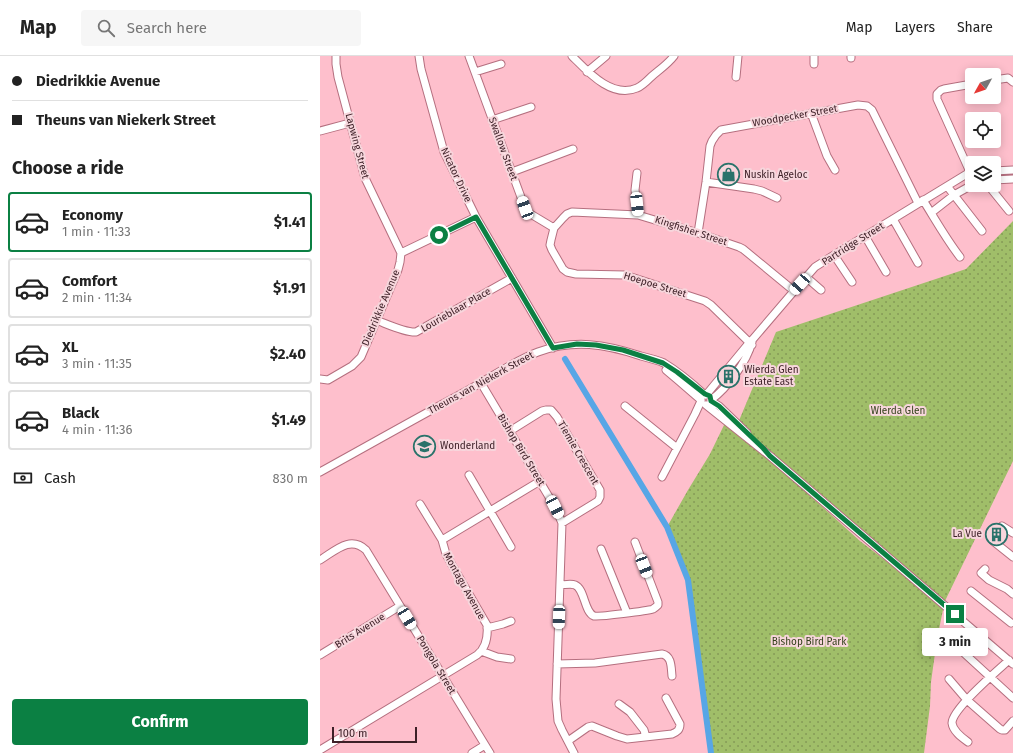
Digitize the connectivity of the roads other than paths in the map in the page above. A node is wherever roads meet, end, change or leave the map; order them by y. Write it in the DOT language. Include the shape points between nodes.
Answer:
graph roads {
  1 [pos="336,56"];
  2 [pos="419,56"];
  3 [pos="469,56"];
  4 [pos="572,56"];
  5 [pos="606,56"];
  6 [pos="674,56"];
  7 [pos="738,56"];
  8 [pos="501,64"];
  9 [pos="475,72"];
  10 [pos="587,72"];
  11 [pos="736,77"];
  12 [pos="1001,79"];
  13 [pos="1013,82"];
  14 [pos="965,85"];
  15 [pos="531,107"];
  16 [pos="811,113"];
  17 [pos="492,120"];
  18 [pos="350,123"];
  19 [pos="320,131"];
  20 [pos="573,149"];
  21 [pos="965,158"];
  22 [pos="835,170"];
  23 [pos="1013,170"];
  24 [pos="1001,171"];
  25 [pos="512,172"];
  26 [pos="637,173"];
  27 [pos="965,175"];
  28 [pos="1013,179"];
  29 [pos="1001,180"];
  30 [pos="706,182"];
  31 [pos="947,186"];
  32 [pos="965,189"];
  33 [pos="994,192"];
  34 [pos="954,195"];
  35 [pos="777,198"];
  36 [pos="921,202"];
  37 [pos="1009,211"];
  38 [pos="931,213"];
  39 [pos="638,215"];
  40 [pos="476,217"];
  41 [pos="893,219"];
  42 [pos="554,228"];
  43 [pos="982,231"];
  44 [pos="698,233"];
  45 [pos="865,236"];
  46 [pos="401,253"];
  47 [pos="834,254"];
  48 [pos="960,257"];
  49 [pos="918,263"];
  50 [pos="886,272"];
  51 [pos="806,277"];
  52 [pos="512,278"];
  53 [pos="852,282"];
  54 [pos="821,290"];
  55 [pos="794,291"];
  56 [pos="376,320"];
  57 [pos="751,342"];
  58 [pos="553,348"];
  59 [pos="653,360"];
  60 [pos="320,379"];
  61 [pos="718,380"];
  62 [pos="690,382"];
  63 [pos="481,383"];
  64 [pos="724,387"];
  65 [pos="706,400"];
  66 [pos="625,406"];
  67 [pos="719,406"];
  68 [pos="510,431"];
  69 [pos="677,448"];
  70 [pos="770,456"];
  71 [pos="320,472"];
  72 [pos="469,475"];
  73 [pos="662,477"];
  74 [pos="540,482"];
  75 [pos="420,504"];
  76 [pos="491,511"];
  77 [pos="562,523"];
  78 [pos="1002,526"];
  79 [pos="1013,533"];
  80 [pos="442,540"];
  81 [pos="993,541"];
  82 [pos="634,542"];
  83 [pos="511,547"];
  84 [pos="601,549"];
  85 [pos="1013,557"];
  86 [pos="320,560"];
  87 [pos="985,569"];
  88 [pos="560,585"];
  89 [pos="970,591"];
  90 [pos="1013,594"];
  91 [pos="400,606"];
  92 [pos="627,613"];
  93 [pos="511,621"];
  94 [pos="1012,623"];
  95 [pos="487,628"];
  96 [pos="953,643"];
  97 [pos="481,651"];
  98 [pos="320,655"];
  99 [pos="511,659"];
  100 [pos="1011,662"];
  101 [pos="557,664"];
  102 [pos="442,675"];
  103 [pos="672,676"];
  104 [pos="990,676"];
  105 [pos="950,679"];
  106 [pos="666,698"];
  107 [pos="1013,698"];
  108 [pos="967,700"];
  109 [pos="619,704"];
  110 [pos="1013,721"];
  111 [pos="646,737"];
  112 [pos="568,741"];
  113 [pos="968,742"];
  114 [pos="485,745"];
  115 [pos="320,750"];
  116 [pos="472,753"];
  117 [pos="490,753"];
  118 [pos="574,753"];
  1 -- 18 [label="street, Lapwing Street"];
  2 -- 40 [label="street, Nicator Drive" via="444,152"];
  3 -- 9 [label="street, Swallow Street"];
  4 -- 10 [label="street"];
  5 -- 10 [label="street"];
  6 -- 10 [label="street" via="636,89 614,89"];
  7 -- 11 [label="street"];
  8 -- 9 [label="street"];
  9 -- 17 [label="street, Swallow Street"];
  12 -- 13 [label="street" via="1008,78"];
  14 -- 21 [label="street" via="941,90 937,94 937,99"];
  15 -- 17 [label="street"];
  16 -- 22 [label="street"];
  16 -- 30 [label="street, Woodpecker Street" via="721,130 710,146"];
  16 -- 36 [label="street, Woodpecker Street" via="858,105 867,106 872,110"];
  17 -- 25 [label="street, Swallow Street"];
  18 -- 19 [label="street"];
  18 -- 46 [label="street, Lapwing Street" via="365,178"];
  20 -- 25 [label="street"];
  23 -- 24 [label="street"];
  25 -- 42 [label="street, Swallow Street" via="527,211"];
  26 -- 39 [label="street" via="635,190"];
  27 -- 31 [label="street, Partridge Street"];
  28 -- 29 [label="street"];
  30 -- 35 [label="street" via="754,189"];
  30 -- 44 [label="street, Woodpecker Street"];
  31 -- 34 [label="street"];
  31 -- 36 [label="street, Partridge Street"];
  32 -- 34 [label="street"];
  33 -- 37 [label="street"];
  34 -- 38 [label="street"];
  34 -- 43 [label="street"];
  36 -- 38 [label="street, Woodpecker Street"];
  36 -- 41 [label="street, Partridge Street"];
  38 -- 48 [label="street, Woodpecker Street" via="948,243"];
  39 -- 42 [label="street, Kingfisher Street" via="572,212"];
  39 -- 44 [label="street, Kingfisher Street"];
  40 -- 46 [label="street"];
  40 -- 52 [label="street, Nicator Drive"];
  41 -- 45 [label="street, Partridge Street"];
  41 -- 49 [label="street"];
  42 -- 57 [label="street, Hoepoe Street" via="550,246 567,272 625,275 705,301"];
  44 -- 55 [label="street, Kingfisher Street" via="743,250"];
  45 -- 47 [label="street, Partridge Street"];
  45 -- 50 [label="street"];
  46 -- 56 [label="street, Diedrikkie Avenue" via="398,270"];
  47 -- 51 [label="street, Partridge Street"];
  47 -- 53 [label="street"];
  51 -- 54 [label="street"];
  51 -- 55 [label="street, Partridge Street"];
  52 -- 56 [label="street, Lourieblaar Place" via="416,332 412,333"];
  52 -- 58 [label="street, Nicator Drive"];
  55 -- 57 [label="street, Partridge Street"];
  56 -- 60 [label="street, Diedrikkie Avenue" via="356,363 328,380"];
  57 -- 61 [label="street, Partridge Street"];
  57 -- 64 [label="street, Partridge Street" via="740,369"];
  58 -- 59 [label="street, Theuns van Niekerk Street" via="577,344 596,345 623,350"];
  58 -- 63 [label="street, Theuns van Niekerk Street" via="537,352"];
  59 -- 62 [label="street, Theuns van Niekerk Street" via="668,366"];
  59 -- 65 [label="street, Theuns van Niekerk Street"];
  61 -- 62 [label="street" via="704,386"];
  61 -- 64 [label="street"];
  61 -- 65 [label="street, Partridge Street"];
  62 -- 65 [label="street, Theuns van Niekerk Street"];
  63 -- 68 [label="street, Bishop Bird Street"];
  63 -- 71 [label="street, Theuns van Niekerk Street"];
  64 -- 65 [label="street, Partridge Street"];
  64 -- 67 [label="street"];
  65 -- 67 [label="street, Theuns van Niekerk Street"];
  65 -- 69 [label="street" via="695,414"];
  65 -- 70 [label="street, Theuns van Niekerk Street"];
  66 -- 69 [label="street"];
  67 -- 70 [label="street, Theuns van Niekerk Street"];
  68 -- 74 [label="street, Bishop Bird Street"];
  68 -- 77 [label="street, Tiemie Crescent" via="542,411 551,410 600,490 598,501"];
  69 -- 73 [label="street"];
  70 -- 100 [label="street, Theuns van Niekerk Street"];
  72 -- 76 [label="street"];
  74 -- 76 [label="street, Montagu Avenue"];
  74 -- 77 [label="street, Bishop Bird Street"];
  75 -- 80 [label="street"];
  76 -- 80 [label="street, Montagu Avenue"];
  76 -- 83 [label="street"];
  77 -- 88 [label="street, Bishop Bird Street"];
  78 -- 79 [label="street"];
  80 -- 95 [label="street, Montagu Avenue" via="446,554 479,604"];
  81 -- 85 [label="street"];
  82 -- 92 [label="street" via="658,605"];
  84 -- 92 [label="street"];
  86 -- 91 [label="street, Pongola Street" via="342,546 353,543 361,546 366,550"];
  87 -- 90 [label="street" via="981,573 985,577 1007,588"];
  88 -- 92 [label="street" via="573,584 578,587 590,612 595,616"];
  88 -- 101 [label="street, Bishop Bird Street"];
  89 -- 94 [label="street"];
  91 -- 98 [label="street, Brits Avenue"];
  91 -- 102 [label="street, Pongola Street"];
  93 -- 95 [label="street"];
  95 -- 97 [label="street, Montagu Avenue" via="486,640"];
  96 -- 104 [label="street"];
  97 -- 99 [label="street"];
  97 -- 102 [label="street"];
  100 -- 104 [label="street"];
  101 -- 103 [label="street" via="595,663 662,654 670,660"];
  101 -- 112 [label="street, Bishop Bird Street" via="556,711"];
  102 -- 114 [label="street, Pongola Street"];
  102 -- 115 [label="street"];
  104 -- 107 [label="street"];
  104 -- 108 [label="street"];
  105 -- 108 [label="street"];
  106 -- 111 [label="street" via="680,721 680,728 672,734"];
  108 -- 110 [label="street" via="1000,729 1005,730"];
  108 -- 113 [label="street" via="952,724 957,733"];
  109 -- 111 [label="street" via="630,712 644,730"];
  111 -- 112 [label="street" via="623,738 592,726"];
  112 -- 118 [label="street, Bishop Bird Street"];
  114 -- 116 [label="street"];
  114 -- 117 [label="street, Pongola Street"];
}
